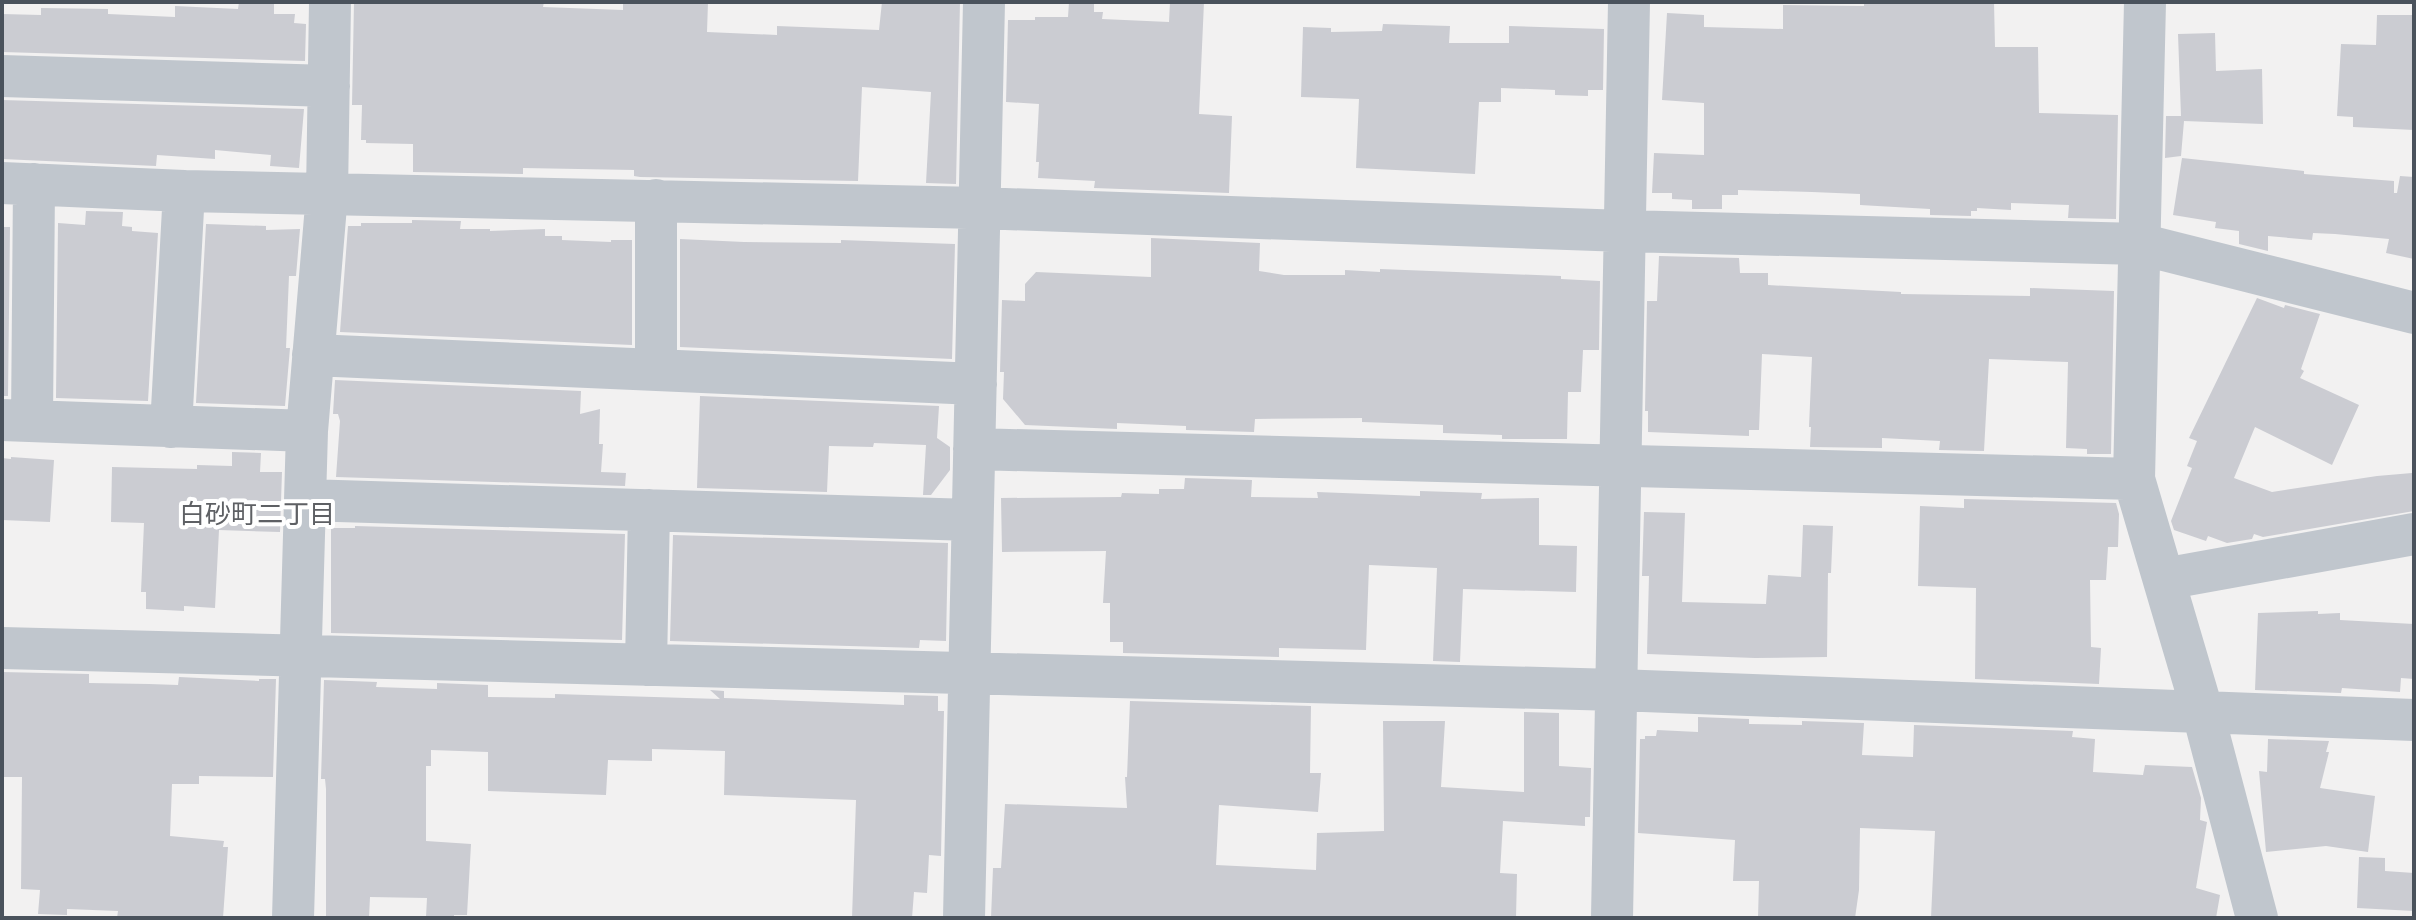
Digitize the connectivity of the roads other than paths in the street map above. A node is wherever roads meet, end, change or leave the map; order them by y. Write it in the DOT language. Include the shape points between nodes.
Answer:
graph roads {
  1 [pos="330,2"];
  2 [pos="984,2"];
  3 [pos="1629,2"];
  4 [pos="2145,2"];
  5 [pos="2,76"];
  6 [pos="329,86"];
  7 [pos="18,184"];
  8 [pos="184,191"];
  9 [pos="327,194"];
  10 [pos="656,200"];
  11 [pos="979,208"];
  12 [pos="1625,231"];
  13 [pos="2140,244"];
  14 [pos="2414,313"];
  15 [pos="313,355"];
  16 [pos="656,370"];
  17 [pos="976,384"];
  18 [pos="17,420"];
  19 [pos="171,427"];
  20 [pos="307,431"];
  21 [pos="974,449"];
  22 [pos="1621,467"];
  23 [pos="2134,479"];
  24 [pos="305,500"];
  25 [pos="649,510"];
  26 [pos="972,520"];
  27 [pos="2414,534"];
  28 [pos="2164,579"];
  29 [pos="2,648"];
  30 [pos="301,657"];
  31 [pos="646,665"];
  32 [pos="969,674"];
  33 [pos="1617,690"];
  34 [pos="2203,713"];
  35 [pos="2414,720"];
  36 [pos="293,918"];
  37 [pos="964,918"];
  38 [pos="1612,918"];
  39 [pos="2257,918"];
  1 -- 6 [label="street"];
  2 -- 11 [label="street"];
  3 -- 12 [label="street"];
  4 -- 13 [label="street"];
  5 -- 6 [label="street"];
  6 -- 9 [label="street"];
  7 -- 8 [label="street"];
  7 -- 18 [label="street"];
  8 -- 9 [label="street"];
  8 -- 19 [label="street"];
  9 -- 10 [label="street"];
  9 -- 15 [label="street"];
  10 -- 11 [label="street"];
  10 -- 16 [label="street"];
  11 -- 12 [label="street"];
  11 -- 17 [label="street"];
  12 -- 13 [label="street"];
  12 -- 22 [label="street"];
  13 -- 14 [label="street"];
  13 -- 23 [label="street"];
  15 -- 16 [label="street"];
  15 -- 20 [label="street"];
  16 -- 17 [label="street"];
  17 -- 21 [label="street"];
  18 -- 19 [label="street"];
  19 -- 20 [label="street"];
  20 -- 24 [label="street"];
  21 -- 22 [label="street"];
  21 -- 26 [label="street"];
  22 -- 23 [label="street"];
  22 -- 33 [label="street"];
  23 -- 28 [label="street"];
  24 -- 25 [label="street"];
  24 -- 30 [label="street"];
  25 -- 26 [label="street"];
  25 -- 31 [label="street"];
  26 -- 32 [label="street"];
  27 -- 28 [label="street"];
  28 -- 34 [label="street"];
  29 -- 30 [label="street"];
  30 -- 31 [label="street"];
  30 -- 36 [label="street"];
  31 -- 32 [label="street"];
  32 -- 33 [label="street"];
  32 -- 37 [label="street"];
  33 -- 34 [label="street"];
  33 -- 38 [label="street"];
  34 -- 35 [label="street"];
  34 -- 39 [label="street"];
}
